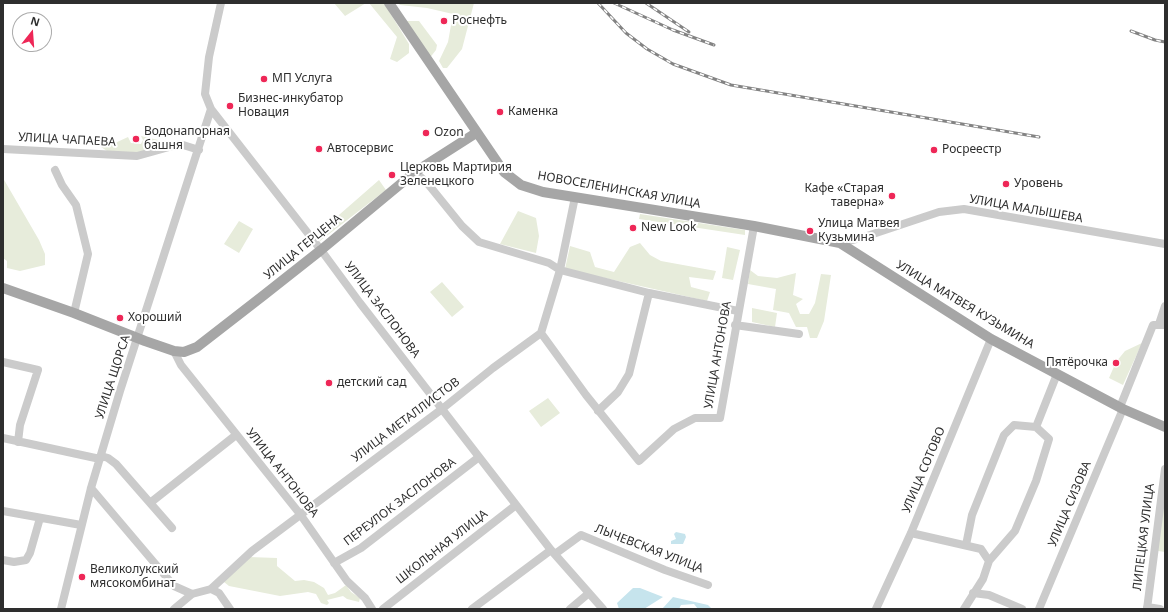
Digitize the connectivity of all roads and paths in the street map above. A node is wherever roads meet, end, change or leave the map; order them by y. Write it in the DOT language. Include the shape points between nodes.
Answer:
graph roads {
  1 [pos="221,3"];
  2 [pos="389,3"];
  3 [pos="211,109"];
  4 [pos="476,133"];
  5 [pos="3,149"];
  6 [pos="199,150"];
  7 [pos="56,170"];
  8 [pos="415,172"];
  9 [pos="575,197"];
  10 [pos="754,226"];
  11 [pos="840,243"];
  12 [pos="1165,244"];
  13 [pos="321,250"];
  14 [pos="560,270"];
  15 [pos="3,288"];
  16 [pos="649,293"];
  17 [pos="1165,306"];
  18 [pos="738,311"];
  19 [pos="74,313"];
  20 [pos="735,325"];
  21 [pos="1162,325"];
  22 [pos="541,333"];
  23 [pos="800,334"];
  24 [pos="138,338"];
  25 [pos="991,339"];
  26 [pos="174,351"];
  27 [pos="3,362"];
  28 [pos="1057,374"];
  29 [pos="1121,408"];
  30 [pos="442,409"];
  31 [pos="598,411"];
  32 [pos="1036,427"];
  33 [pos="1165,427"];
  34 [pos="236,435"];
  35 [pos="3,438"];
  36 [pos="18,442"];
  37 [pos="479,457"];
  38 [pos="100,458"];
  39 [pos="1165,469"];
  40 [pos="91,488"];
  41 [pos="150,503"];
  42 [pos="516,505"];
  43 [pos="3,511"];
  44 [pos="300,514"];
  45 [pos="40,518"];
  46 [pos="81,525"];
  47 [pos="172,528"];
  48 [pos="911,533"];
  49 [pos="966,545"];
  50 [pos="553,552"];
  51 [pos="3,560"];
  52 [pos="989,561"];
  53 [pos="334,563"];
  54 [pos="708,585"];
  55 [pos="212,589"];
  56 [pos="589,593"];
  57 [pos="973,593"];
  58 [pos="192,594"];
  59 [pos="1147,608"];
  60 [pos="61,609"];
  61 [pos="174,609"];
  62 [pos="230,609"];
  63 [pos="372,609"];
  64 [pos="383,609"];
  65 [pos="472,609"];
  66 [pos="570,609"];
  67 [pos="603,609"];
  68 [pos="876,609"];
  69 [pos="964,609"];
  70 [pos="1022,609"];
  71 [pos="1039,609"];
  72 [pos="1160,609"];
  1 -- 3 [label="street, УЛИЦА ЗАСЛОНОВА" via="209,57 205,94"];
  2 -- 4 [label="main road, НОВОСЕЛЕНИНСКАЯ УЛИЦА"];
  3 -- 6 [label="street, УЛИЦА ЩОРСА"];
  3 -- 13 [label="street, УЛИЦА ЗАСЛОНОВА"];
  4 -- 8 [label="main road, УЛИЦА ГЕРЦЕНА"];
  4 -- 9 [label="main road, НОВОСЕЛЕНИНСКАЯ УЛИЦА" via="504,172 521,185 543,192"];
  5 -- 6 [label="street, УЛИЦА ЧАПАЕВА" via="137,156 180,144"];
  6 -- 24 [label="street, УЛИЦА ЩОРСА"];
  7 -- 19 [label="street" via="62,185 76,205 88,254"];
  8 -- 13 [label="main road, УЛИЦА ГЕРЦЕНА"];
  8 -- 14 [label="street" via="479,242 549,263"];
  9 -- 10 [label="main road, НОВОСЕЛЕНИНСКАЯ УЛИЦА"];
  9 -- 14 [label="street"];
  10 -- 11 [label="main road, НОВОСЕЛЕНИНСКАЯ УЛИЦА"];
  10 -- 18 [label="street, УЛИЦА АНТОНОВА"];
  11 -- 12 [label="street, УЛИЦА МАЛЫШЕВА" via="939,212 964,209"];
  11 -- 25 [label="main road, УЛИЦА МАТВЕЯ КУЗЬМИНА"];
  13 -- 26 [label="main road, УЛИЦА ГЕРЦЕНА" via="197,347 184,352"];
  13 -- 30 [label="street, УЛИЦА ЗАСЛОНОВА"];
  14 -- 16 [label="street"];
  14 -- 22 [label="street"];
  15 -- 19 [label="main road, УЛИЦА ГЕРЦЕНА"];
  16 -- 18 [label="street"];
  16 -- 31 [label="street" via="629,374 618,392"];
  17 -- 21 [label="street"];
  18 -- 20 [label="street, УЛИЦА АНТОНОВА"];
  19 -- 24 [label="main road, УЛИЦА ГЕРЦЕНА"];
  20 -- 23 [label="street"];
  20 -- 31 [label="street, УЛИЦА АНТОНОВА" via="720,418 695,418 679,426 639,461"];
  21 -- 29 [label="street, УЛИЦА СИЗОВА" via="1153,325"];
  22 -- 30 [label="street, УЛИЦА МЕТАЛЛИСТОВ"];
  22 -- 31 [label="street"];
  24 -- 26 [label="main road, УЛИЦА ГЕРЦЕНА"];
  24 -- 38 [label="street, УЛИЦА ЩОРСА"];
  25 -- 28 [label="main road, УЛИЦА МАТВЕЯ КУЗЬМИНА"];
  25 -- 48 [label="street, УЛИЦА СОТОВО"];
  26 -- 34 [label="street, УЛИЦА АНТОНОВА" via="181,365"];
  27 -- 36 [label="street" via="38,370 22,418"];
  28 -- 29 [label="main road, УЛИЦА МАТВЕЯ КУЗЬМИНА"];
  28 -- 32 [label="street"];
  29 -- 33 [label="main road, УЛИЦА МАТВЕЯ КУЗЬМИНА"];
  29 -- 71 [label="street, УЛИЦА СИЗОВА"];
  30 -- 37 [label="street, УЛИЦА ЗАСЛОНОВА"];
  30 -- 44 [label="street, УЛИЦА МЕТАЛЛИСТОВ"];
  32 -- 49 [label="street" via="1014,425 1004,435 972,515"];
  32 -- 52 [label="street" via="1049,440 1036,481 1015,531"];
  34 -- 41 [label="street"];
  34 -- 44 [label="street, УЛИЦА АНТОНОВА"];
  35 -- 36 [label="street"];
  36 -- 38 [label="street"];
  37 -- 42 [label="street, УЛИЦА ЗАСЛОНОВА"];
  37 -- 53 [label="street, ПЕРЕУЛОК ЗАСЛОНОВА" via="361,548"];
  38 -- 40 [label="street, УЛИЦА ЩОРСА"];
  38 -- 41 [label="street" via="108,458 116,464"];
  39 -- 59 [label="street, ЛИПЕЦКАЯ УЛИЦА"];
  40 -- 46 [label="street, УЛИЦА ЩОРСА"];
  40 -- 58 [label="street" via="174,586"];
  41 -- 47 [label="street"];
  42 -- 50 [label="street, УЛИЦА ЗАСЛОНОВА"];
  42 -- 64 [label="street, ШКОЛЬНАЯ УЛИЦА"];
  43 -- 45 [label="street"];
  44 -- 53 [label="street, УЛИЦА АНТОНОВА"];
  44 -- 55 [label="street, УЛИЦА МЕТАЛЛИСТОВ" via="252,551"];
  45 -- 46 [label="street"];
  45 -- 51 [label="street" via="26,560"];
  46 -- 60 [label="street, УЛИЦА ЩОРСА"];
  48 -- 49 [label="street"];
  48 -- 68 [label="street, УЛИЦА СОТОВО"];
  49 -- 52 [label="street" via="981,549"];
  50 -- 54 [label="street, ЛЫЧЕВСКАЯ УЛИЦА" via="581,535"];
  50 -- 56 [label="street, УЛИЦА ЗАСЛОНОВА"];
  50 -- 65 [label="street"];
  52 -- 57 [label="street" via="984,580"];
  53 -- 63 [label="street, УЛИЦА АНТОНОВА"];
  55 -- 58 [label="street, УЛИЦА МЕТАЛЛИСТОВ"];
  55 -- 62 [label="street" via="219,593"];
  56 -- 66 [label="street"];
  56 -- 67 [label="street, УЛИЦА ЗАСЛОНОВА"];
  57 -- 69 [label="street"];
  57 -- 70 [label="street" via="989,596"];
  58 -- 61 [label="street, УЛИЦА МЕТАЛЛИСТОВ"];
  59 -- 72 [label="street"];
}
